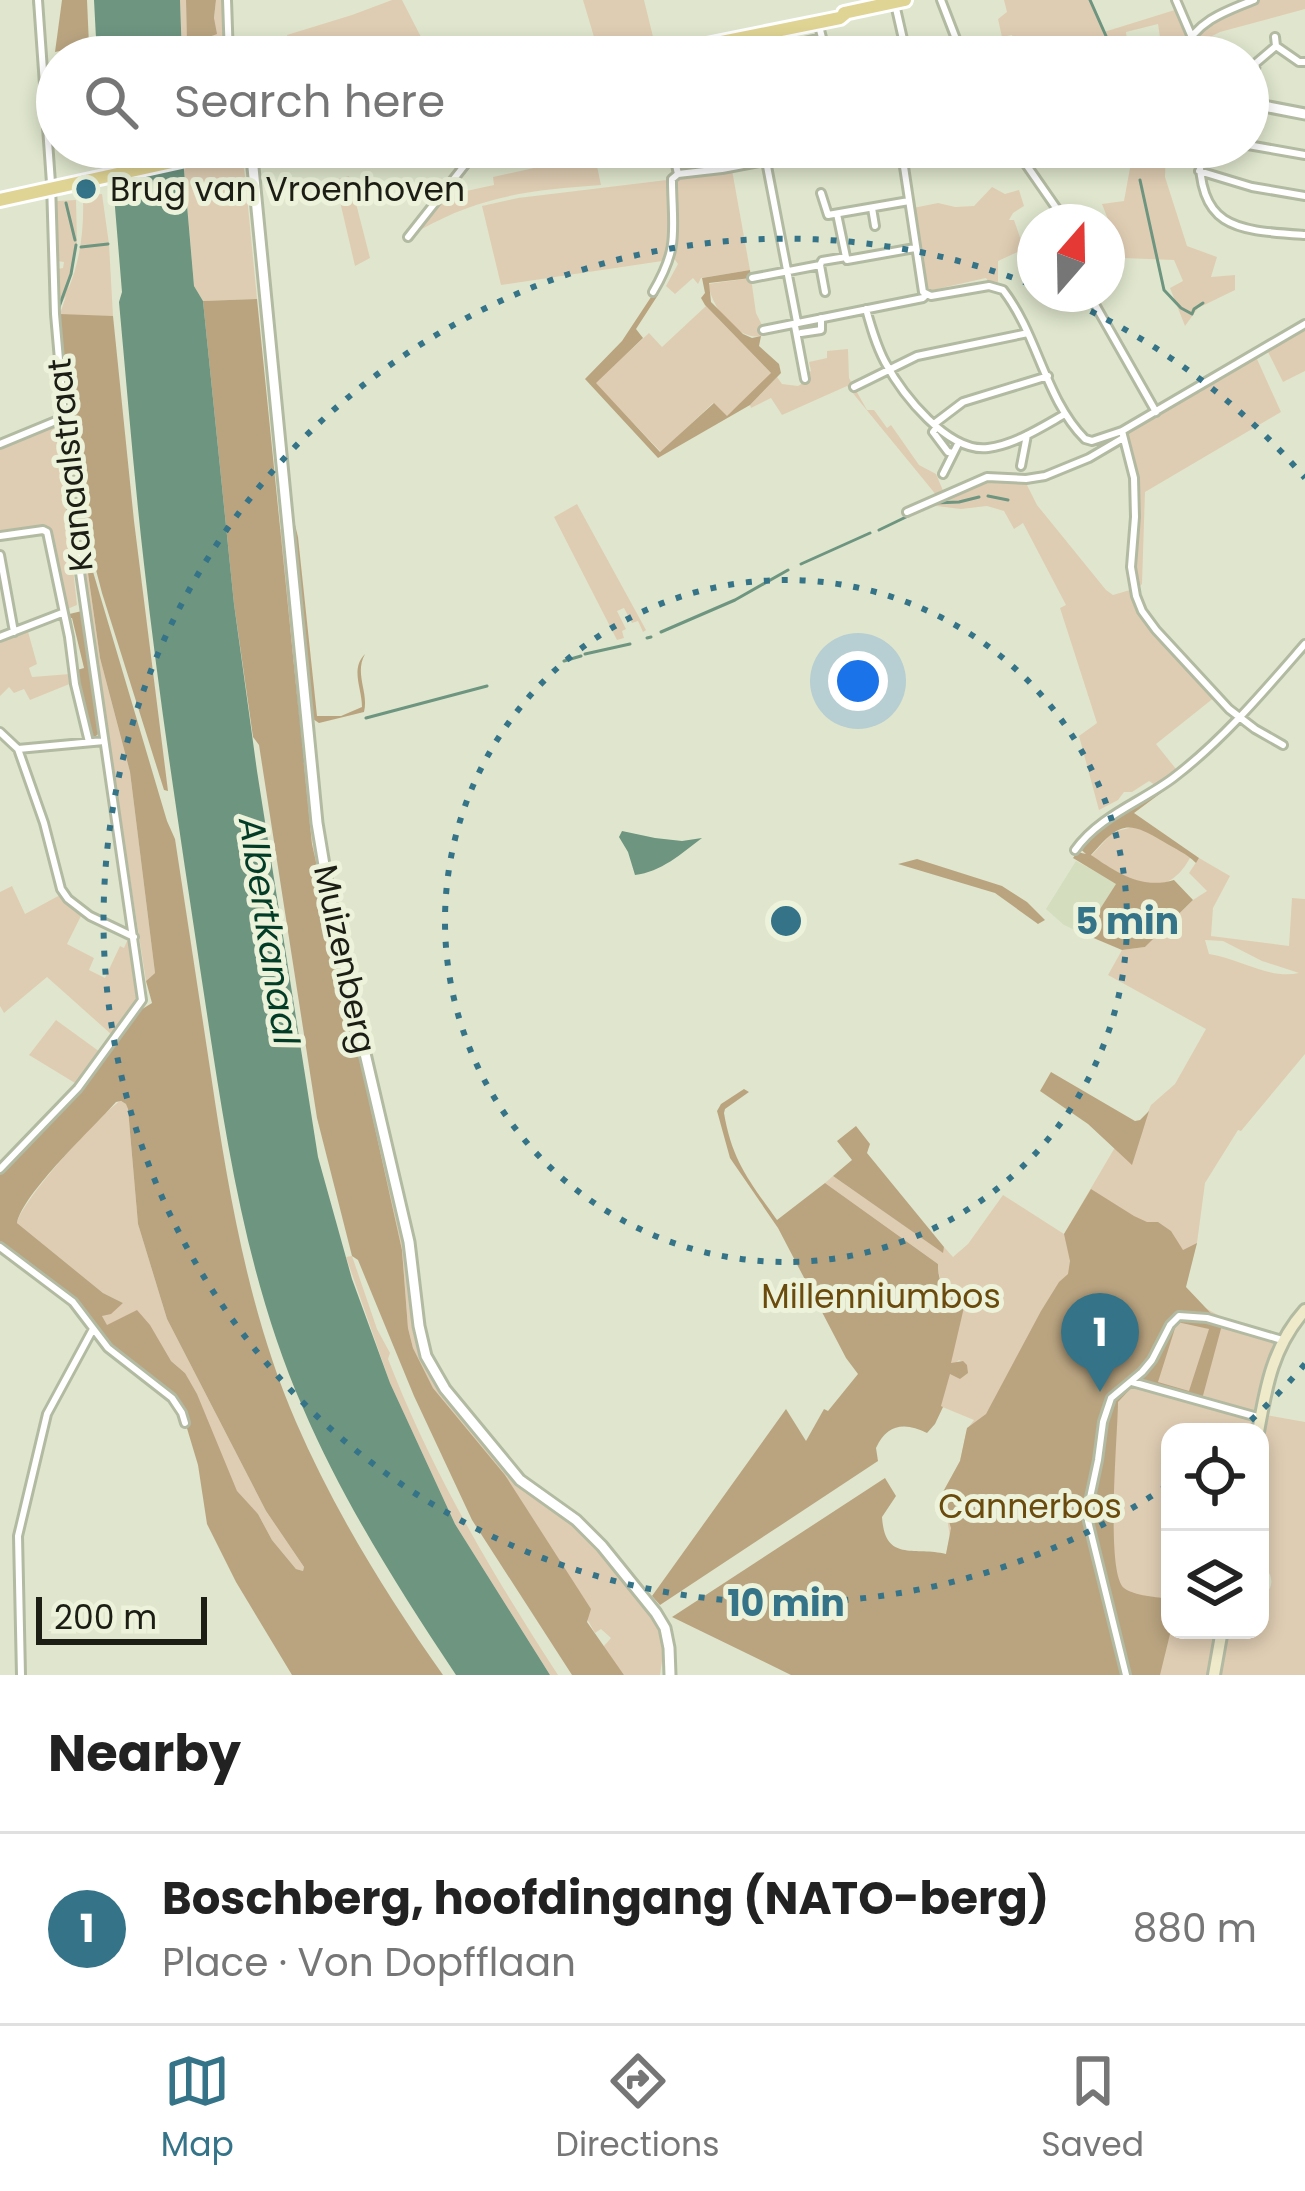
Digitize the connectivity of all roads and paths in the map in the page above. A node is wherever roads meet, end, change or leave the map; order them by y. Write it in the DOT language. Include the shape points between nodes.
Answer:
graph roads {
  1 [pos="38,0"];
  2 [pos="226,0"];
  3 [pos="941,0"];
  4 [pos="1176,0"];
  5 [pos="1254,0"];
  6 [pos="899,1"];
  7 [pos="845,7"];
  8 [pos="817,20"];
  9 [pos="1191,35"];
  10 [pos="42,36"];
  11 [pos="228,36"];
  12 [pos="746,36"];
  13 [pos="821,36"];
  14 [pos="906,36"];
  15 [pos="955,36"];
  16 [pos="1269,48"];
  17 [pos="1305,62"];
  18 [pos="1269,107"];
  19 [pos="1305,114"];
  20 [pos="1269,149"];
  21 [pos="1305,155"];
  22 [pos="55,168"];
  23 [pos="144,168"];
  24 [pos="253,168"];
  25 [pos="462,168"];
  26 [pos="677,168"];
  27 [pos="732,168"];
  28 [pos="767,168"];
  29 [pos="905,168"];
  30 [pos="1029,168"];
  31 [pos="722,170"];
  32 [pos="1199,171"];
  33 [pos="678,174"];
  34 [pos="57,187"];
  35 [pos="821,193"];
  36 [pos="1305,196"];
  37 [pos="0,200"];
  38 [pos="910,200"];
  39 [pos="1054,204"];
  40 [pos="872,208"];
  41 [pos="837,214"];
  42 [pos="875,226"];
  43 [pos="1305,235"];
  44 [pos="408,237"];
  45 [pos="915,248"];
  46 [pos="846,257"];
  47 [pos="820,266"];
  48 [pos="787,271"];
  49 [pos="752,278"];
  50 [pos="653,292"];
  51 [pos="825,292"];
  52 [pos="926,295"];
  53 [pos="866,309"];
  54 [pos="1100,312"];
  55 [pos="820,318"];
  56 [pos="797,322"];
  57 [pos="1305,324"];
  58 [pos="763,330"];
  59 [pos="801,333"];
  60 [pos="1028,333"];
  61 [pos="888,368"];
  62 [pos="1048,376"];
  63 [pos="805,379"];
  64 [pos="854,387"];
  65 [pos="1156,412"];
  66 [pos="1065,414"];
  67 [pos="63,418"];
  68 [pos="936,426"];
  69 [pos="1028,434"];
  70 [pos="1123,435"];
  71 [pos="959,442"];
  72 [pos="0,444"];
  73 [pos="953,453"];
  74 [pos="1021,466"];
  75 [pos="944,474"];
  76 [pos="908,512"];
  77 [pos="0,536"];
  78 [pos="0,555"];
  79 [pos="62,613"];
  80 [pos="14,632"];
  81 [pos="0,637"];
  82 [pos="1305,644"];
  83 [pos="1239,718"];
  84 [pos="0,732"];
  85 [pos="104,741"];
  86 [pos="89,742"];
  87 [pos="1283,745"];
  88 [pos="19,749"];
  89 [pos="1076,850"];
  90 [pos="134,937"];
  91 [pos="0,1169"];
  92 [pos="0,1247"];
  93 [pos="1305,1310"];
  94 [pos="93,1329"];
  95 [pos="1282,1340"];
  96 [pos="1132,1382"];
  97 [pos="1261,1418"];
  98 [pos="185,1423"];
  99 [pos="1260,1423"];
  100 [pos="1220,1639"];
  101 [pos="21,1675"];
  102 [pos="670,1675"];
  103 [pos="1126,1675"];
  104 [pos="1214,1675"];
  1 -- 10 [label="street, Kanaalstraat"];
  2 -- 11 [label="street"];
  3 -- 15 [label="street"];
  4 -- 9 [label="street"];
  5 -- 9 [label="street"];
  6 -- 7 [label="main road"];
  6 -- 14 [label="street"];
  7 -- 8 [label="main road"];
  8 -- 12 [label="main road"];
  8 -- 13 [label="street"];
  16 -- 17 [label="street" via="1275,41"];
  18 -- 19 [label="street"];
  20 -- 21 [label="street"];
  22 -- 34 [label="street, Kanaalstraat"];
  23 -- 34 [label="main road"];
  24 -- 102 [label="street, Muizenberg" via="314,796 426,1356 520,1480 576,1520 656,1613"];
  25 -- 44 [label="street"];
  26 -- 33 [label="street"];
  27 -- 31 [label="street"];
  28 -- 48 [label="street"];
  29 -- 38 [label="street"];
  30 -- 39 [label="street"];
  31 -- 33 [label="street"];
  32 -- 36 [label="street"];
  32 -- 43 [label="street" via="1220,218"];
  33 -- 50 [label="street" via="673,251"];
  34 -- 37 [label="main road"];
  34 -- 67 [label="street, Kanaalstraat"];
  35 -- 41 [label="street" via="826,214"];
  38 -- 40 [label="street"];
  38 -- 45 [label="street"];
  40 -- 41 [label="street"];
  40 -- 42 [label="street"];
  41 -- 46 [label="street"];
  45 -- 46 [label="street"];
  45 -- 52 [label="street"];
  46 -- 47 [label="street"];
  47 -- 48 [label="street"];
  47 -- 51 [label="street"];
  48 -- 49 [label="street"];
  48 -- 56 [label="street"];
  52 -- 53 [label="street"];
  52 -- 60 [label="street" via="996,287"];
  53 -- 55 [label="street"];
  53 -- 61 [label="street"];
  54 -- 65 [label="street"];
  55 -- 56 [label="street"];
  55 -- 59 [label="street" via="820,330"];
  56 -- 58 [label="street"];
  56 -- 63 [label="street"];
  57 -- 65 [label="street"];
  60 -- 61 [label="street"];
  60 -- 62 [label="street"];
  61 -- 64 [label="street"];
  61 -- 68 [label="street"];
  62 -- 66 [label="street"];
  62 -- 68 [label="street" via="963,402"];
  65 -- 70 [label="street"];
  66 -- 69 [label="street"];
  66 -- 70 [label="street" via="1089,441"];
  67 -- 72 [label="street"];
  67 -- 85 [label="street, Kanaalstraat"];
  68 -- 71 [label="street"];
  68 -- 73 [label="street"];
  69 -- 71 [label="street" via="987,448"];
  69 -- 74 [label="street"];
  70 -- 76 [label="street" via="1045,476 987,477"];
  70 -- 83 [label="street" via="1135,494 1136,596 1156,630"];
  71 -- 73 [label="street"];
  73 -- 75 [label="street"];
  77 -- 79 [label="street, Kanaalstraat" via="46,532"];
  78 -- 80 [label="street"];
  79 -- 80 [label="street, Kanaalstraat"];
  79 -- 86 [label="street, Kanaalstraat"];
  80 -- 81 [label="street, Kanaalstraat"];
  82 -- 83 [label="street"];
  83 -- 87 [label="street"];
  83 -- 89 [label="street"];
  84 -- 88 [label="street"];
  85 -- 86 [label="street"];
  85 -- 90 [label="street, Kanaalstraat"];
  86 -- 88 [label="street"];
  88 -- 90 [label="street" via="61,889 90,916"];
  90 -- 91 [label="street, Kanaalstraat" via="142,1000 77,1088"];
  92 -- 94 [label="street" via="73,1301"];
  93 -- 95 [label="main road"];
  94 -- 98 [label="street" via="172,1398"];
  94 -- 101 [label="street" via="47,1414 18,1536"];
  95 -- 96 [label="street" via="1180,1316"];
  95 -- 97 [label="main road"];
  96 -- 97 [label="street"];
  96 -- 103 [label="street" via="1106,1411 1088,1512"];
  97 -- 99 [label="main road"];
  100 -- 104 [label="main road"];
}
